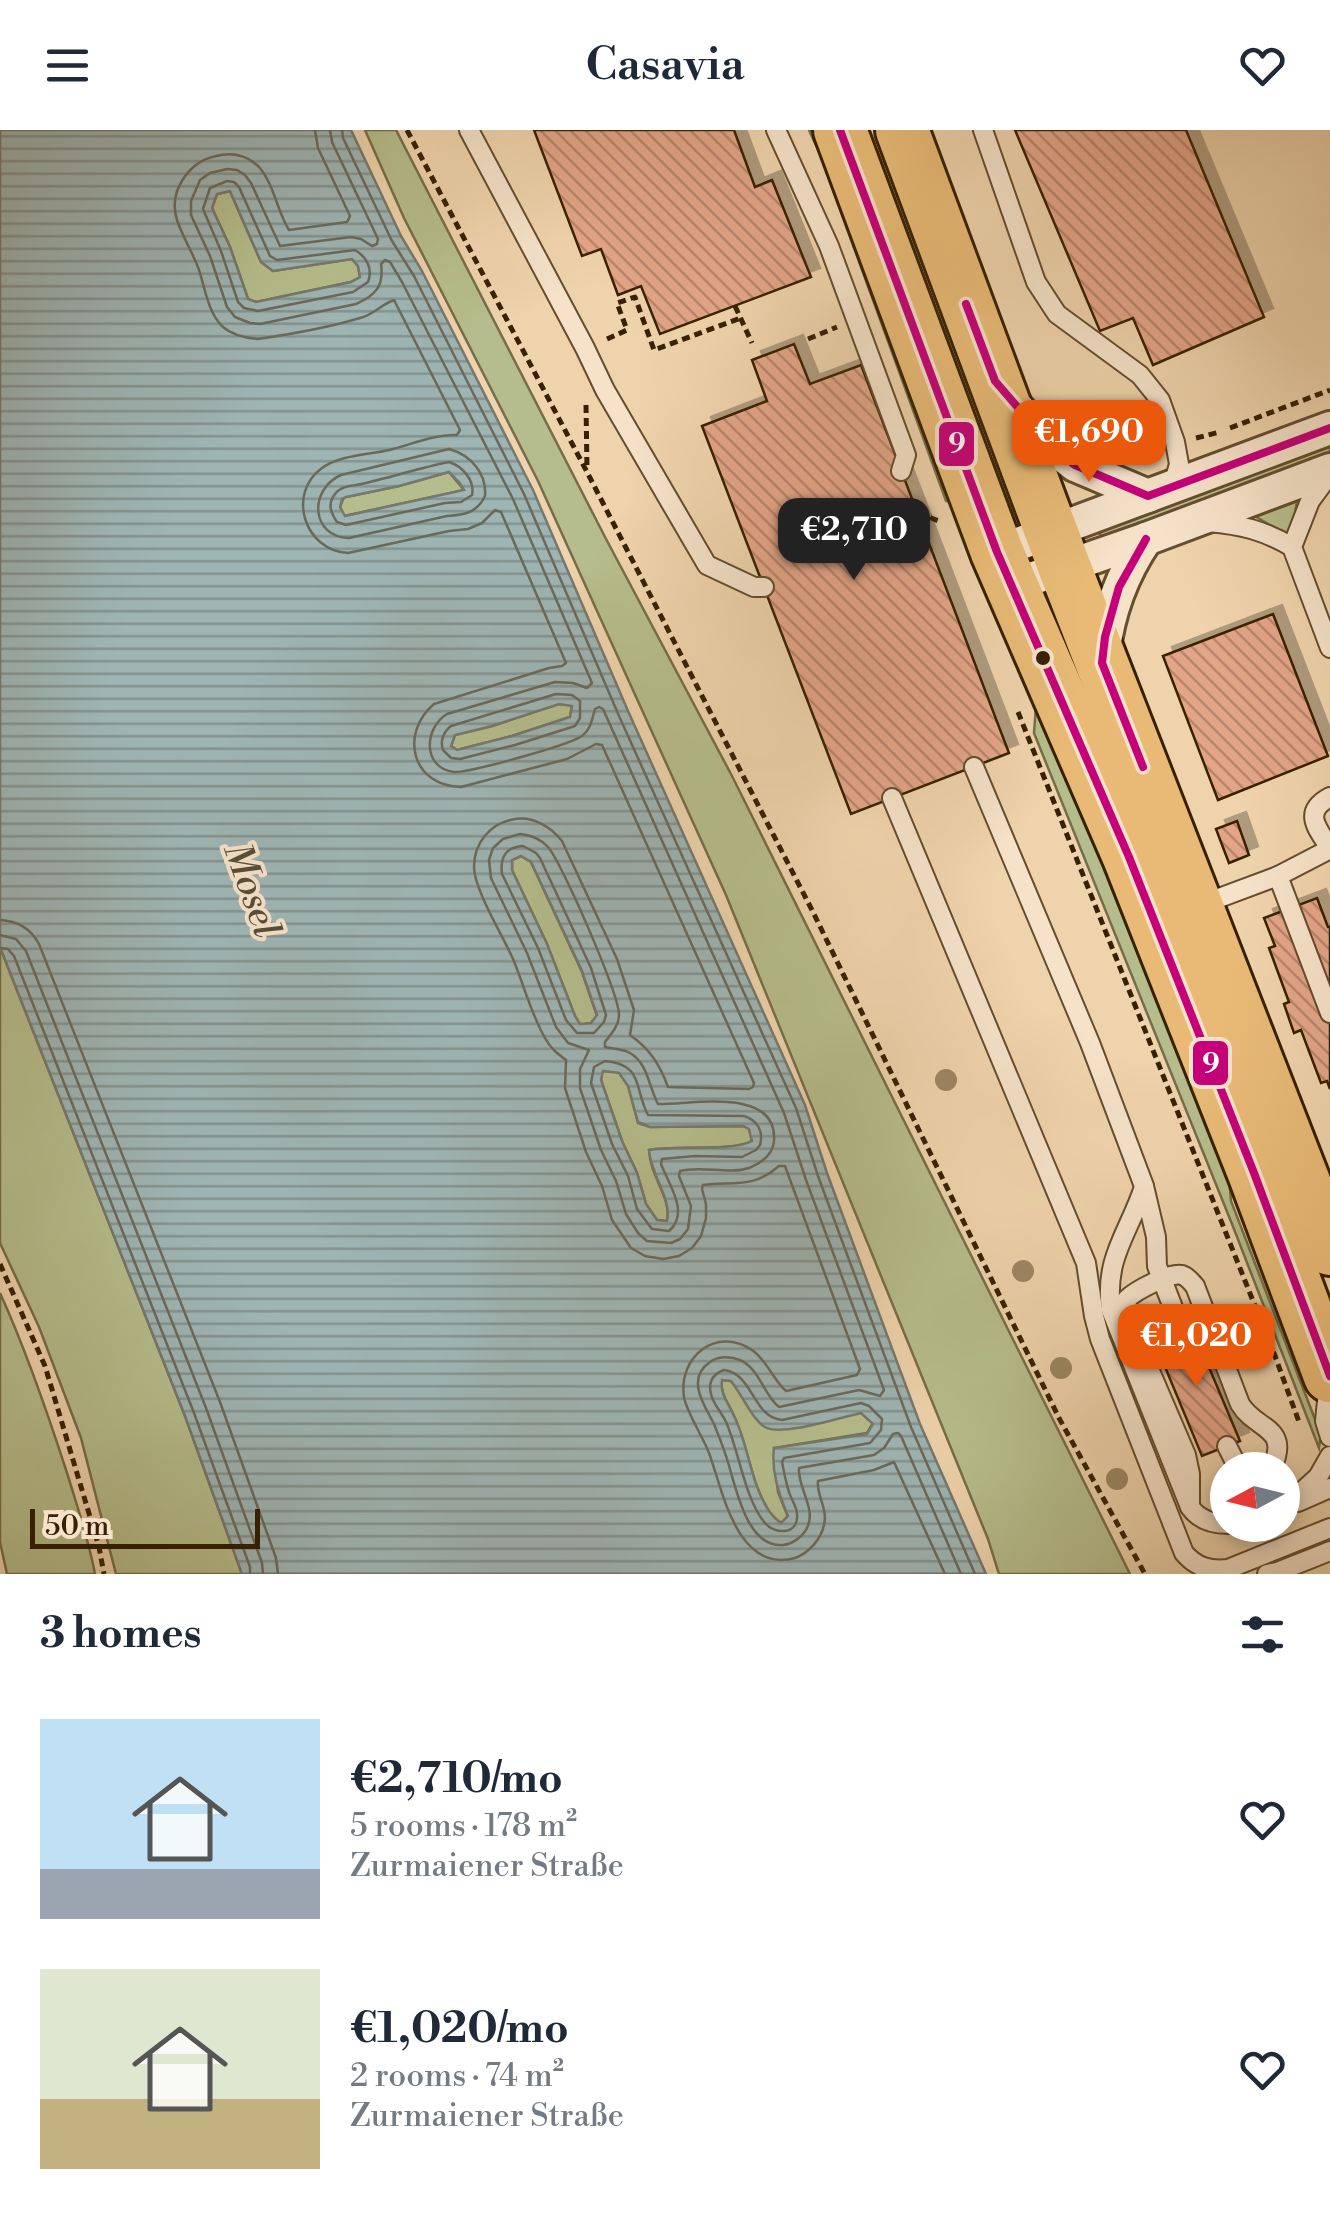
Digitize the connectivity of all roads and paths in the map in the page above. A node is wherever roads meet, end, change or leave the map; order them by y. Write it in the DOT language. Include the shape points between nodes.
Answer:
graph roads {
  1 [pos="407,130"];
  2 [pos="470,130"];
  3 [pos="776,130"];
  4 [pos="840,130"];
  5 [pos="902,130"];
  6 [pos="983,130"];
  7 [pos="735,306"];
  8 [pos="741,318"];
  9 [pos="628,330"];
  10 [pos="752,343"];
  11 [pos="995,381"];
  12 [pos="1330,428"];
  13 [pos="900,471"];
  14 [pos="1330,472"];
  15 [pos="1161,492"];
  16 [pos="918,517"];
  17 [pos="932,517"];
  18 [pos="1195,521"];
  19 [pos="1146,539"];
  20 [pos="1292,548"];
  21 [pos="1058,549"];
  22 [pos="1004,569"];
  23 [pos="764,587"];
  24 [pos="1330,648"];
  25 [pos="1102,664"];
  26 [pos="1018,711"];
  27 [pos="974,766"];
  28 [pos="1330,797"];
  29 [pos="892,798"];
  30 [pos="1330,848"];
  31 [pos="1278,876"];
  32 [pos="1198,906"];
  33 [pos="1330,1013"];
  34 [pos="1144,1186"];
  35 [pos="1330,1249"];
  36 [pos="0,1264"];
  37 [pos="1162,1280"];
  38 [pos="1180,1326"];
  39 [pos="1330,1376"];
  40 [pos="1301,1428"];
  41 [pos="1330,1437"];
  42 [pos="1227,1446"];
  43 [pos="1230,1452"];
  44 [pos="1277,1452"];
  45 [pos="1330,1456"];
  46 [pos="1330,1488"];
  47 [pos="1300,1493"];
  48 [pos="1300,1501"];
  49 [pos="1190,1507"];
  50 [pos="1210,1522"];
  51 [pos="1330,1528"];
  52 [pos="1330,1551"];
  53 [pos="1225,1572"];
  54 [pos="104,1574"];
  55 [pos="1145,1574"];
  56 [pos="1267,1574"];
  1 -- 55 [label="path" via="813,912 1058,1418"];
  2 -- 23 [label="lane" via="605,390 706,565"];
  3 -- 13 [label="lane" via="829,246 906,455"];
  4 -- 22 [label="main road"];
  5 -- 11 [label="main road"];
  6 -- 15 [label="lane" via="1036,282 1057,314 1140,375 1160,400 1179,464"];
  7 -- 8 [label="path"];
  8 -- 9 [label="path" via="654,350 635,297 618,303"];
  8 -- 10 [label="path"];
  11 -- 15 [label="street" via="1075,465"];
  11 -- 21 [label="main road"];
  12 -- 15 [label="street"];
  14 -- 18 [label="street"];
  14 -- 20 [label="lane"];
  15 -- 21 [label="street"];
  16 -- 17 [label="path"];
  18 -- 19 [label="street"];
  18 -- 20 [label="lane" via="1250,527"];
  19 -- 21 [label="street"];
  19 -- 25 [label="street" via="1119,587"];
  20 -- 24 [label="lane"];
  21 -- 22 [label="street"];
  21 -- 25 [label="main road"];
  22 -- 39 [label="main road" via="1128,857"];
  25 -- 32 [label="main road"];
  26 -- 40 [label="path"];
  27 -- 34 [label="lane"];
  28 -- 30 [label="lane" via="1314,814"];
  29 -- 53 [label="lane" via="1086,1263 1100,1339 1178,1542 1190,1560"];
  30 -- 31 [label="lane"];
  31 -- 32 [label="lane"];
  31 -- 33 [label="lane"];
  32 -- 35 [label="main road" via="1306,1162"];
  34 -- 37 [label="lane"];
  34 -- 49 [label="lane" via="1113,1262 1111,1310"];
  36 -- 54 [label="path" via="45,1366"];
  37 -- 38 [label="lane"];
  37 -- 44 [label="lane" via="1182,1275 1195,1286 1240,1404 1268,1426"];
  37 -- 49 [label="lane" via="1132,1293 1126,1315 1186,1456"];
  39 -- 41 [label="lane" via="1324,1421"];
  42 -- 43 [label="lane"];
  45 -- 47 [label="lane"];
  46 -- 48 [label="lane"];
  49 -- 50 [label="lane"];
  51 -- 53 [label="lane"];
  52 -- 56 [label="lane"];
}
